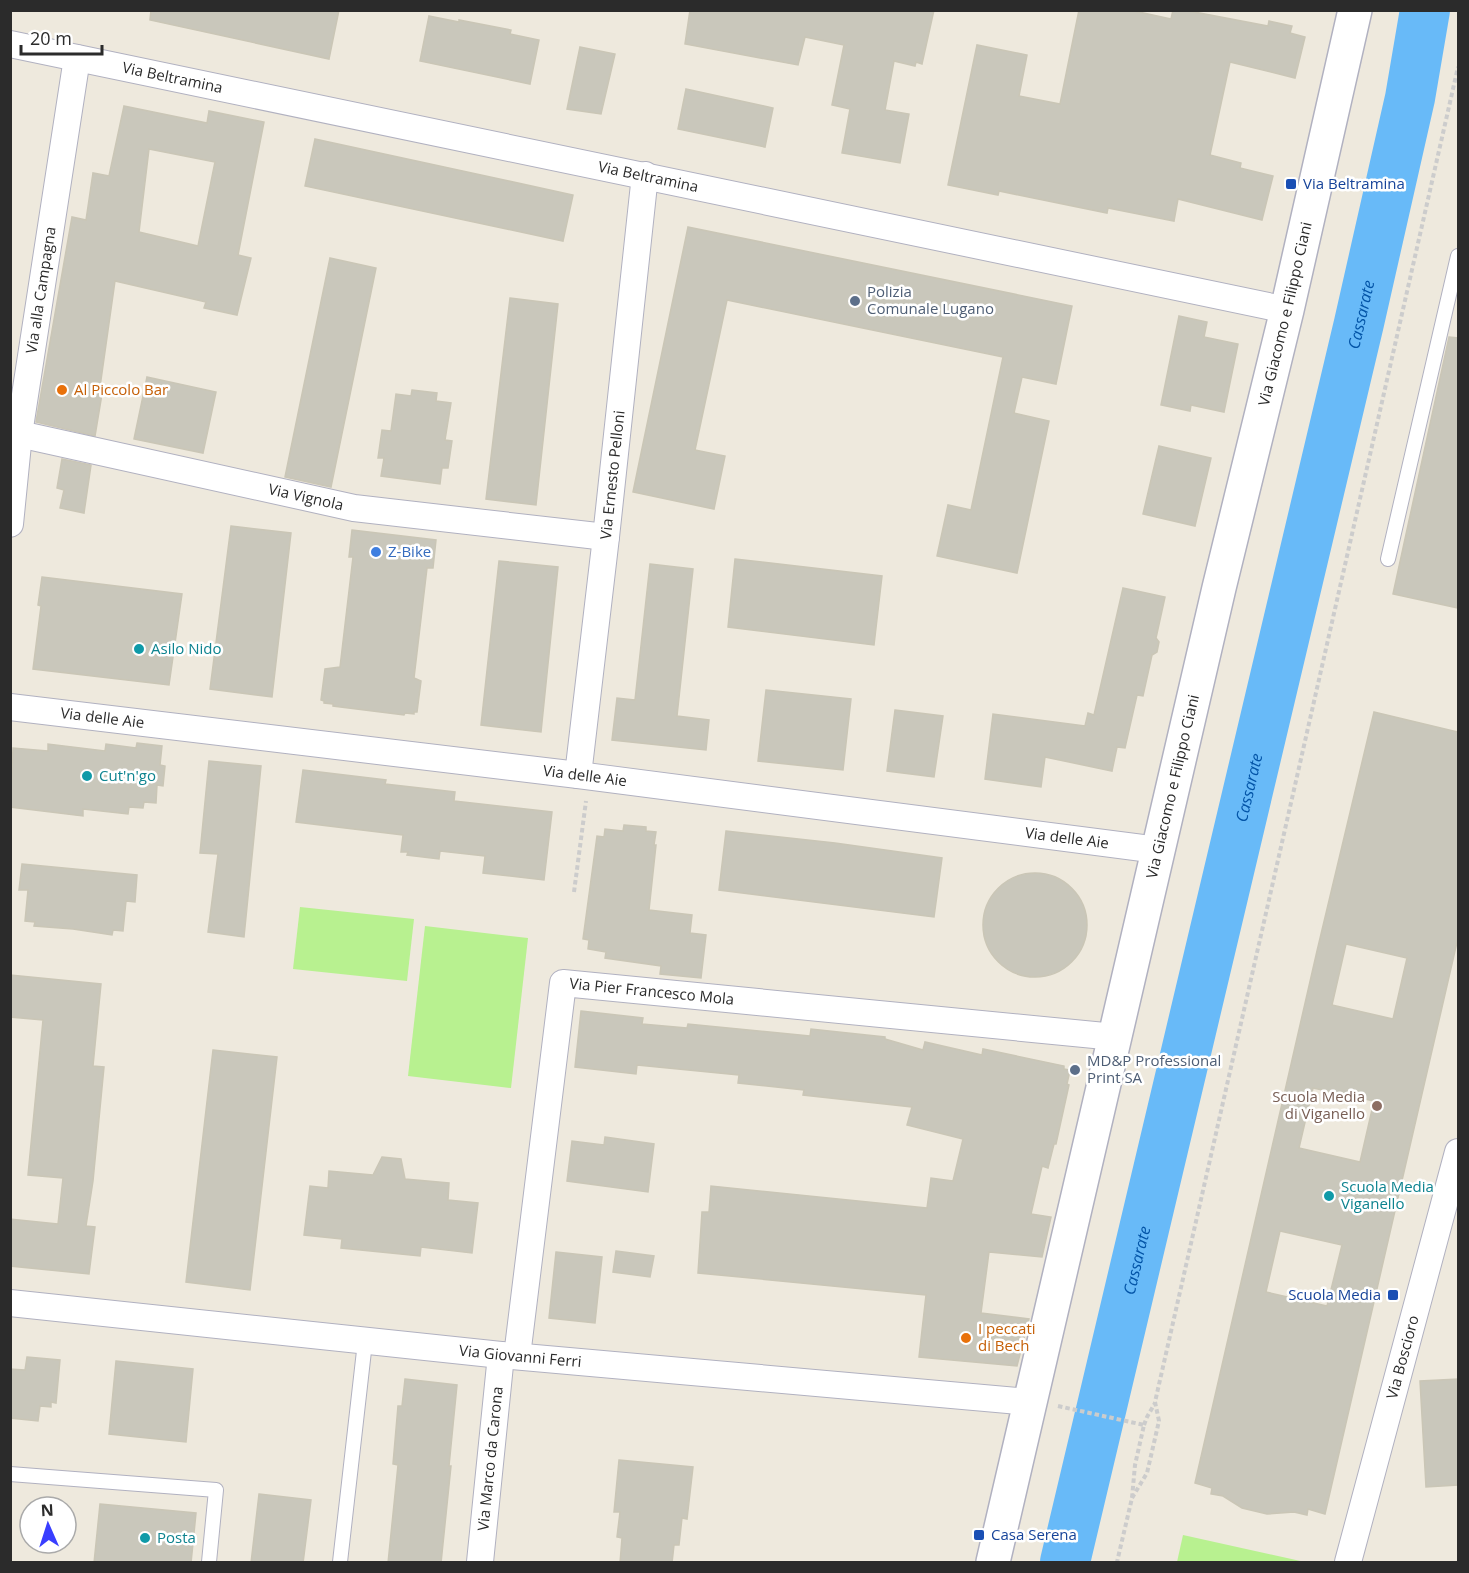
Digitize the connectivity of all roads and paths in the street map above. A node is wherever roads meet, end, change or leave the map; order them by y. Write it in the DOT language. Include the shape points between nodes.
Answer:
graph roads {
  1 [pos="1355,10"];
  2 [pos="10,44"];
  3 [pos="77,58"];
  4 [pos="1458,67"];
  5 [pos="645,175"];
  6 [pos="1458,256"];
  7 [pos="1287,310"];
  8 [pos="15,433"];
  9 [pos="10,524"];
  10 [pos="606,537"];
  11 [pos="1388,560"];
  12 [pos="10,707"];
  13 [pos="583,776"];
  14 [pos="1158,850"];
  15 [pos="574,892"];
  16 [pos="1115,1037"];
  17 [pos="1458,1152"];
  18 [pos="10,1303"];
  19 [pos="365,1342"];
  20 [pos="509,1356"];
  21 [pos="1155,1402"];
  22 [pos="1045,1404"];
  23 [pos="1143,1425"];
  24 [pos="10,1474"];
  25 [pos="1132,1498"];
  26 [pos="209,1563"];
  27 [pos="340,1563"];
  28 [pos="480,1563"];
  29 [pos="993,1563"];
  30 [pos="1117,1563"];
  31 [pos="1348,1563"];
  1 -- 7 [label="main road, Via Giacomo e Filippo Ciani"];
  2 -- 3 [label="street, Via Beltramina"];
  3 -- 5 [label="street, Via Beltramina"];
  3 -- 8 [label="street, Via alla Campagna"];
  4 -- 21 [label="path"];
  5 -- 7 [label="street, Via Beltramina"];
  5 -- 10 [label="street, Via Ernesto Pelloni"];
  6 -- 11 [label="lane"];
  7 -- 14 [label="main road, Via Giacomo e Filippo Ciani"];
  8 -- 9 [label="street, Via alla Campagna"];
  8 -- 10 [label="street, Via Vignola" via="354,508"];
  10 -- 13 [label="street, Via Ernesto Pelloni"];
  12 -- 13 [label="street, Via delle Aie"];
  13 -- 14 [label="street, Via delle Aie"];
  13 -- 15 [label="path"];
  14 -- 16 [label="main road, Via Giacomo e Filippo Ciani"];
  16 -- 20 [label="street, Via Pier Francesco Mola" via="563,983"];
  16 -- 22 [label="main road, Via Giacomo e Filippo Ciani"];
  17 -- 31 [label="street, Via Boscioro"];
  18 -- 19 [label="street, Via Giovanni Ferri"];
  19 -- 20 [label="street, Via Giovanni Ferri"];
  19 -- 27 [label="lane"];
  20 -- 22 [label="street, Via Giovanni Ferri"];
  20 -- 28 [label="street, Via Marco da Carona"];
  21 -- 23 [label="path"];
  21 -- 25 [label="path" via="1159,1421 1147,1473"];
  22 -- 23 [label="path"];
  22 -- 29 [label="main road, Via Giacomo e Filippo Ciani"];
  23 -- 25 [label="path"];
  24 -- 26 [label="lane" via="216,1490"];
  25 -- 30 [label="path"];
}
